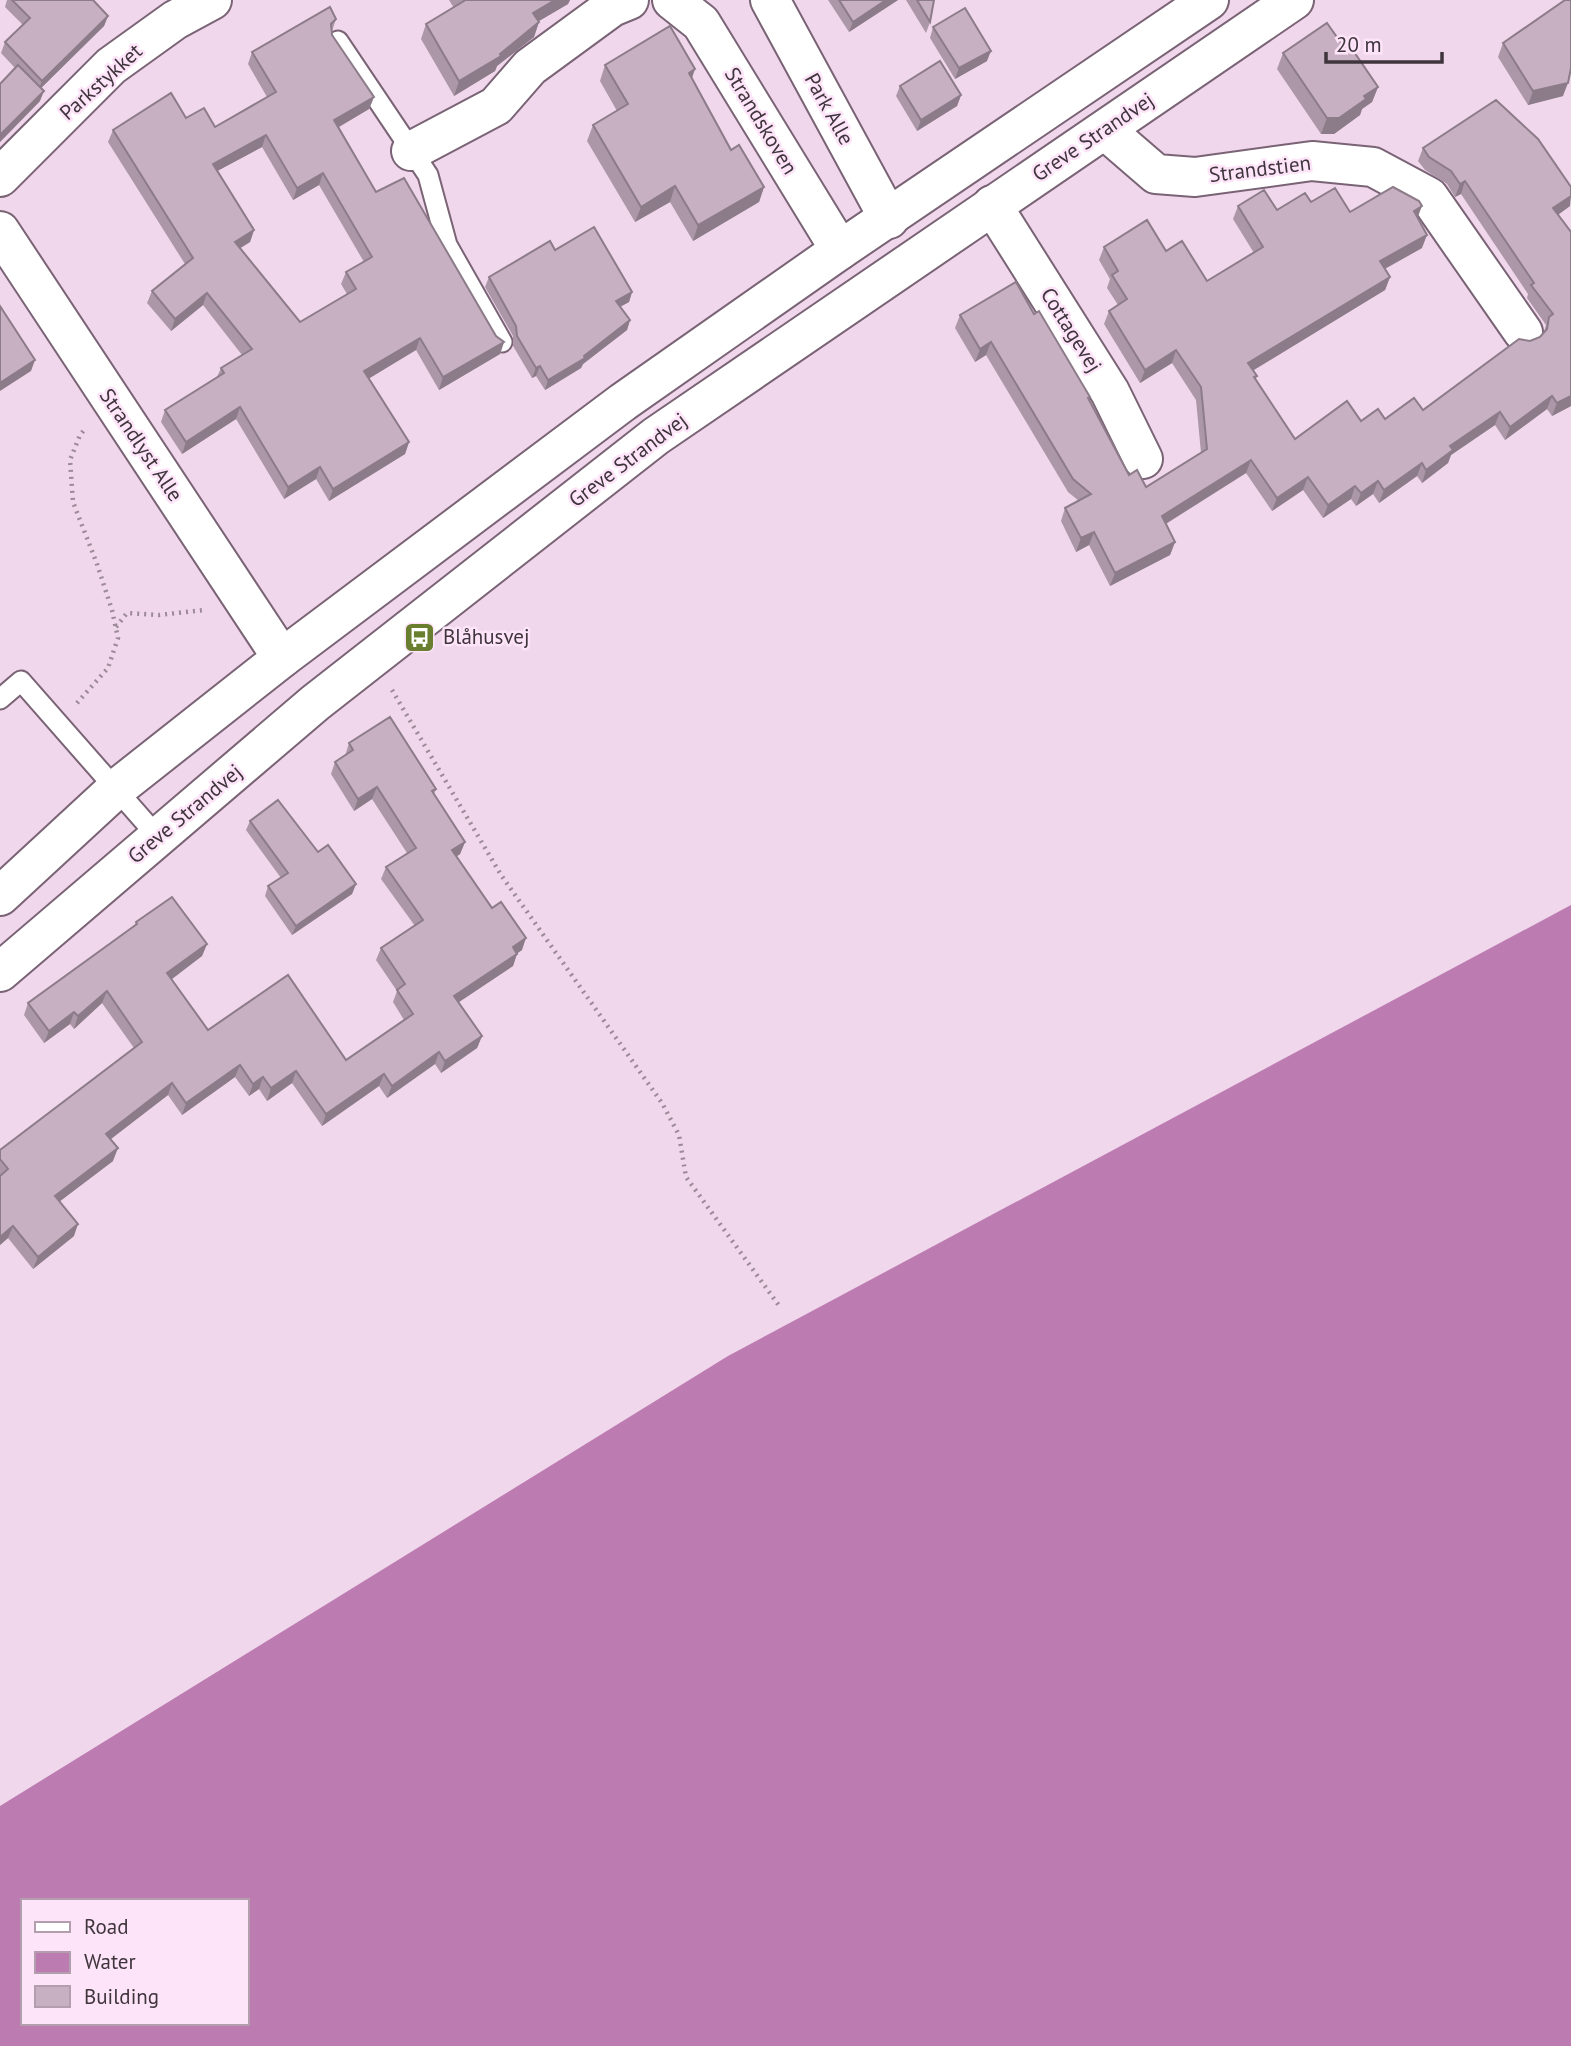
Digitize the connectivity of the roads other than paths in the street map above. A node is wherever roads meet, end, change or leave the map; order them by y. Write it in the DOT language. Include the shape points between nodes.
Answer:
graph roads {
  1 [pos="212,0"];
  2 [pos="629,0"];
  3 [pos="672,0"];
  4 [pos="770,0"];
  5 [pos="1209,0"];
  6 [pos="1294,0"];
  7 [pos="338,41"];
  8 [pos="1105,130"];
  9 [pos="411,151"];
  10 [pos="0,177"];
  11 [pos="992,205"];
  12 [pos="889,219"];
  13 [pos="0,231"];
  14 [pos="840,250"];
  15 [pos="1523,332"];
  16 [pos="502,342"];
  17 [pos="1143,459"];
  18 [pos="282,658"];
  19 [pos="0,699"];
  20 [pos="116,789"];
  21 [pos="158,837"];
  22 [pos="0,896"];
  23 [pos="0,972"];
  1 -- 10 [label="main road, Parkstykket" via="111,66"];
  2 -- 9 [label="main road" via="612,7 530,67 496,106"];
  3 -- 14 [label="main road, Strandskoven" via="701,23"];
  4 -- 12 [label="main road, Park Alle"];
  5 -- 12 [label="main road"];
  6 -- 8 [label="main road, Greve Strandvej"];
  7 -- 9 [label="lane"];
  8 -- 11 [label="main road, Greve Strandvej"];
  8 -- 15 [label="main road, Strandstien" via="1156,174 1195,177 1312,161 1373,167 1429,197"];
  9 -- 16 [label="lane" via="428,175 447,245"];
  11 -- 17 [label="main road, Cottagevej" via="1110,392"];
  11 -- 21 [label="main road, Greve Strandvej" via="656,436 315,703"];
  12 -- 14 [label="main road"];
  13 -- 18 [label="main road, Strandlyst Alle"];
  14 -- 18 [label="main road" via="623,402"];
  18 -- 20 [label="main road"];
  19 -- 20 [label="lane" via="21,681"];
  20 -- 21 [label="lane"];
  20 -- 22 [label="main road"];
  21 -- 23 [label="main road, Greve Strandvej"];
}
